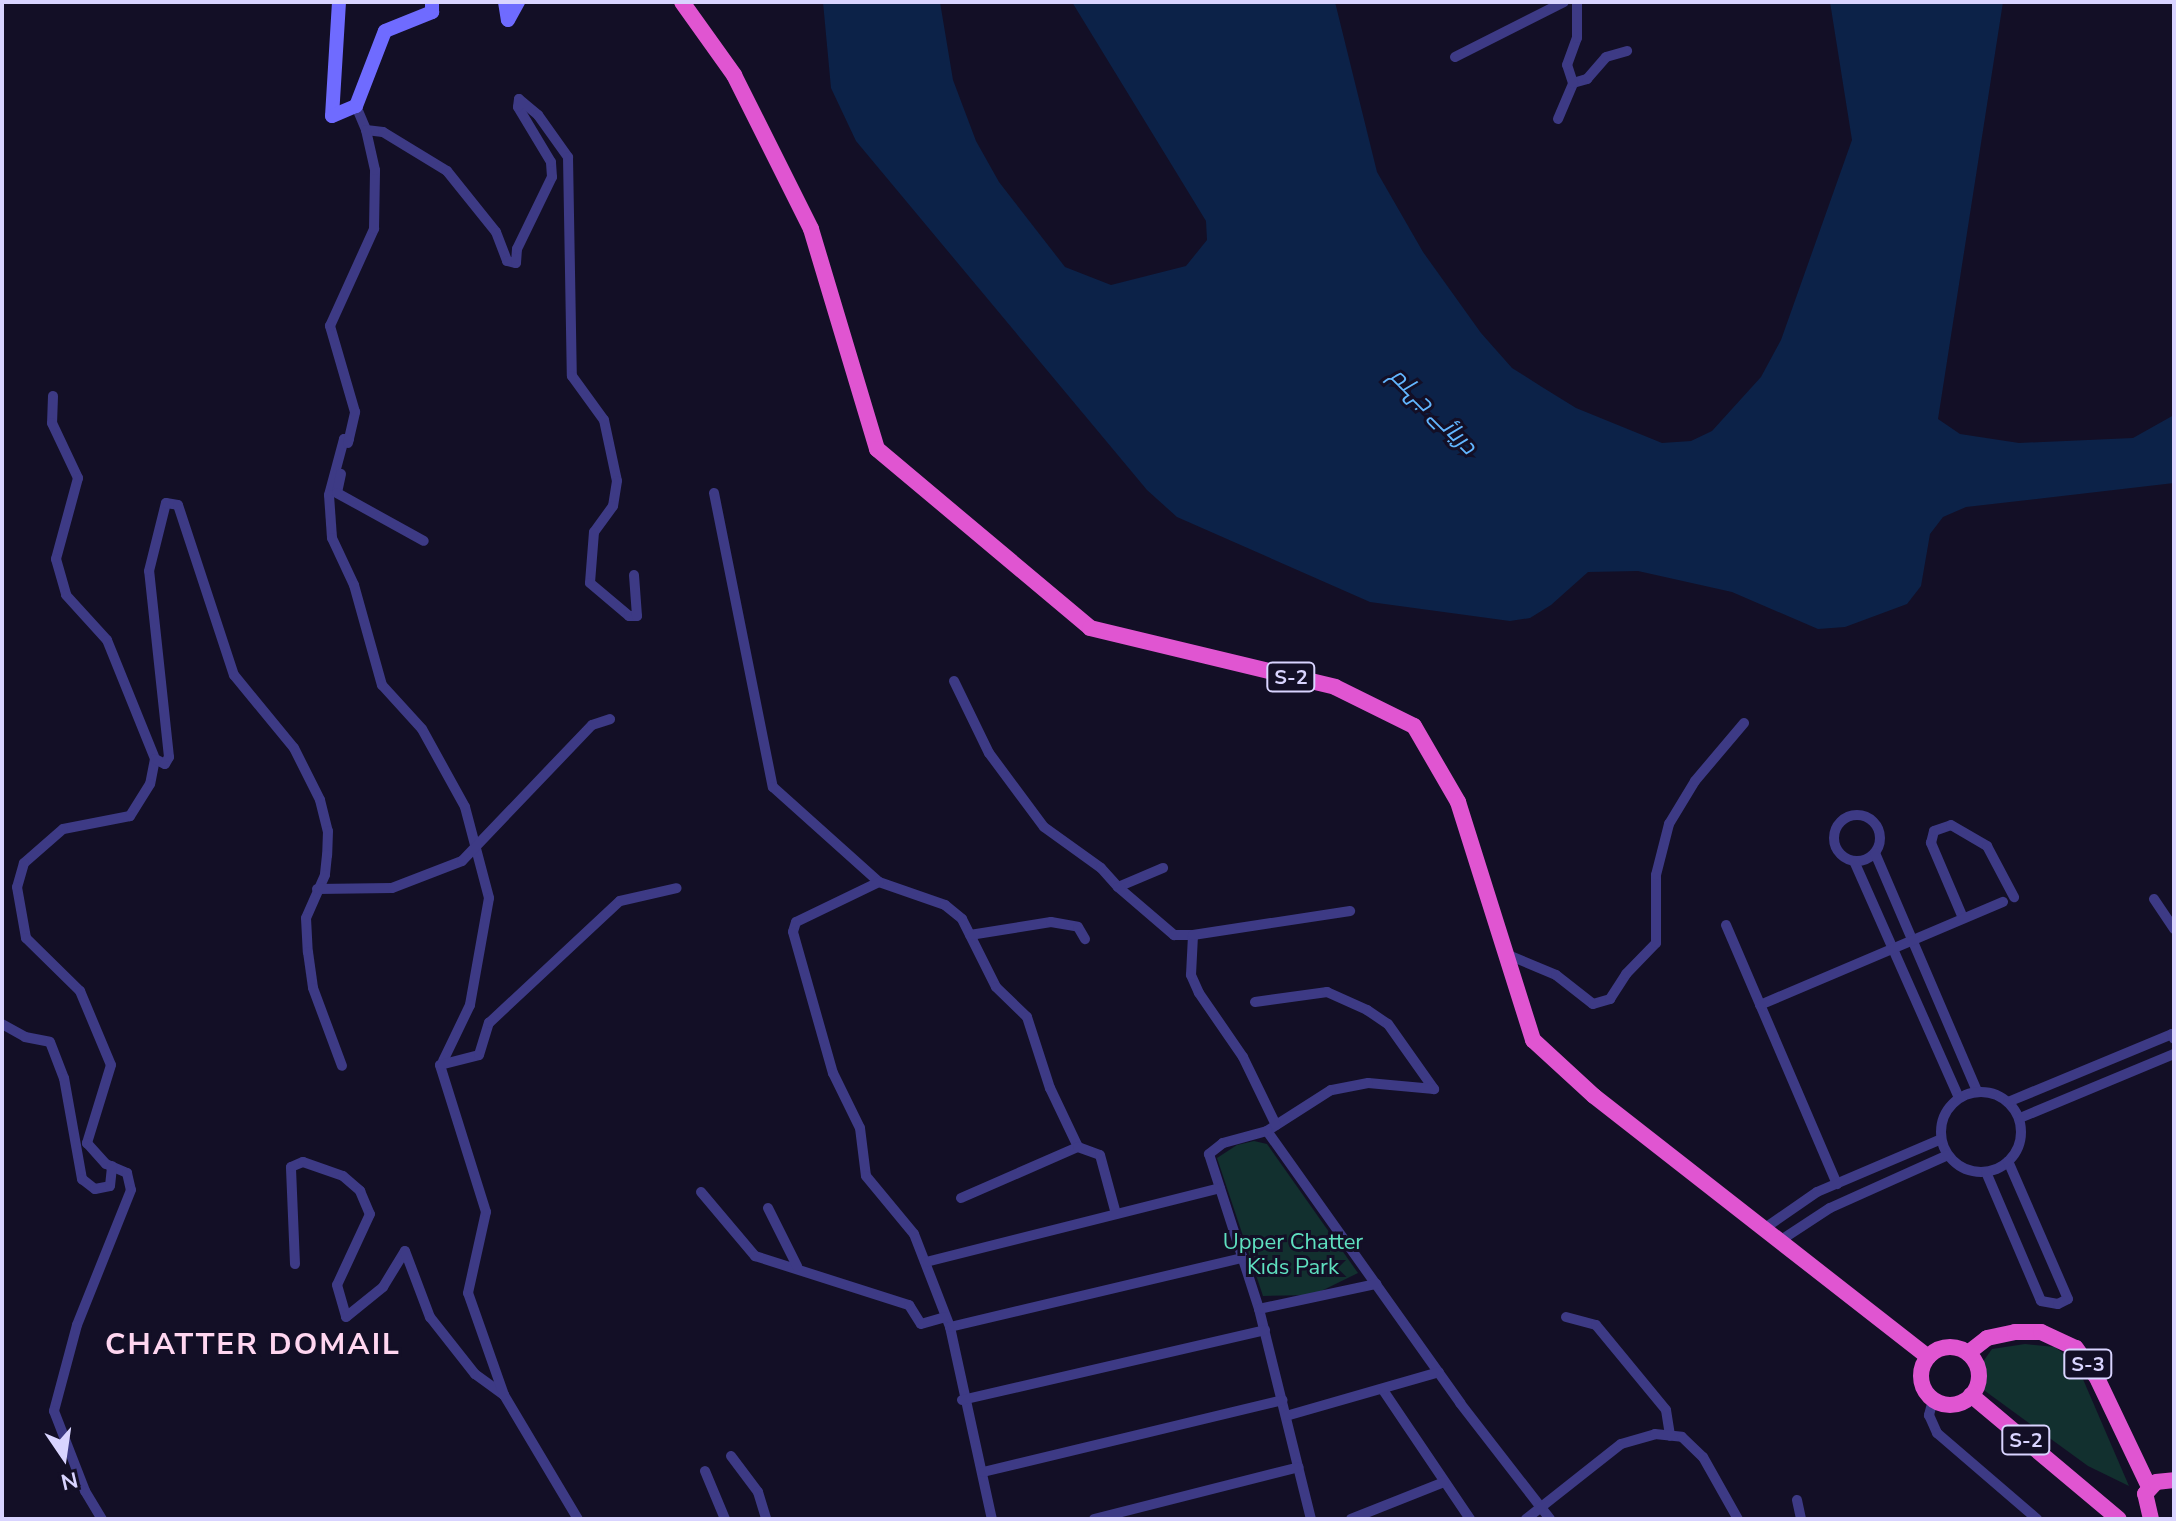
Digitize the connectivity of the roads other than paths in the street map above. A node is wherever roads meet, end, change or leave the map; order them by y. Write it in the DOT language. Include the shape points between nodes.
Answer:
graph roads {
  1 [pos="339,2"];
  2 [pos="432,2"];
  3 [pos="505,2"];
  4 [pos="518,2"];
  5 [pos="682,2"];
  6 [pos="1564,2"];
  7 [pos="1577,2"];
  8 [pos="1627,51"];
  9 [pos="1455,57"];
  10 [pos="1573,83"];
  11 [pos="356,106"];
  12 [pos="1558,119"];
  13 [pos="366,130"];
  14 [pos="53,396"];
  15 [pos="349,439"];
  16 [pos="714,493"];
  17 [pos="424,541"];
  18 [pos="634,575"];
  19 [pos="954,681"];
  20 [pos="610,719"];
  21 [pos="1744,723"];
  22 [pos="155,759"];
  23 [pos="475,843"];
  24 [pos="1875,853"];
  25 [pos="1854,861"];
  26 [pos="1163,868"];
  27 [pos="879,882"];
  28 [pos="1118,887"];
  29 [pos="677,888"];
  30 [pos="317,889"];
  31 [pos="2014,897"];
  32 [pos="2154,899"];
  33 [pos="2003,902"];
  34 [pos="1350,911"];
  35 [pos="1963,918"];
  36 [pos="1726,925"];
  37 [pos="2174,929"];
  38 [pos="970,935"];
  39 [pos="1193,935"];
  40 [pos="1912,938"];
  41 [pos="1085,939"];
  42 [pos="1892,947"];
  43 [pos="1506,954"];
  44 [pos="1255,1002"];
  45 [pos="1760,1005"];
  46 [pos="2,1024"];
  47 [pos="2173,1036"];
  48 [pos="2174,1054"];
  49 [pos="443,1061"];
  50 [pos="342,1066"];
  51 [pos="1977,1091"];
  52 [pos="1959,1098"];
  53 [pos="2008,1102"];
  54 [pos="2020,1118"];
  55 [pos="1271,1128"];
  56 [pos="1941,1139"];
  57 [pos="1078,1147"];
  58 [pos="1948,1155"];
  59 [pos="2008,1161"];
  60 [pos="112,1166"];
  61 [pos="1986,1172"];
  62 [pos="1837,1184"];
  63 [pos="1220,1188"];
  64 [pos="701,1192"];
  65 [pos="961,1198"];
  66 [pos="768,1208"];
  67 [pos="1116,1214"];
  68 [pos="1762,1230"];
  69 [pos="1778,1242"];
  70 [pos="1243,1258"];
  71 [pos="926,1262"];
  72 [pos="295,1264"];
  73 [pos="797,1266"];
  74 [pos="1376,1284"];
  75 [pos="1259,1309"];
  76 [pos="1566,1317"];
  77 [pos="948,1322"];
  78 [pos="1265,1330"];
  79 [pos="1968,1353"];
  80 [pos="1928,1357"];
  81 [pos="1439,1372"];
  82 [pos="1383,1390"];
  83 [pos="504,1395"];
  84 [pos="1971,1395"];
  85 [pos="962,1400"];
  86 [pos="1282,1400"];
  87 [pos="1933,1400"];
  88 [pos="1286,1416"];
  89 [pos="1670,1436"];
  90 [pos="731,1456"];
  91 [pos="1299,1467"];
  92 [pos="705,1471"];
  93 [pos="983,1472"];
  94 [pos="2174,1480"];
  95 [pos="1444,1482"];
  96 [pos="2149,1487"];
  97 [pos="1797,1500"];
  98 [pos="1538,1505"];
  99 [pos="102,1519"];
  100 [pos="578,1519"];
  101 [pos="725,1519"];
  102 [pos="766,1519"];
  103 [pos="992,1519"];
  104 [pos="1094,1519"];
  105 [pos="1311,1519"];
  106 [pos="1351,1519"];
  107 [pos="1470,1519"];
  108 [pos="1526,1519"];
  109 [pos="1550,1519"];
  110 [pos="1738,1519"];
  111 [pos="1801,1519"];
  112 [pos="2037,1519"];
  113 [pos="2119,1519"];
  114 [pos="2151,1519"];
  1 -- 11 [label="main road" via="332,116"];
  2 -- 11 [label="main road" via="432,12 385,31"];
  3 -- 4 [label="main road" via="508,20"];
  5 -- 43 [label="highway, S-2" via="734,75 811,229 877,449 1090,628 1335,687 1414,726 1458,802"];
  6 -- 9 [label="street"];
  7 -- 10 [label="street" via="1577,38 1567,65"];
  8 -- 10 [label="street" via="1606,57 1587,79"];
  10 -- 12 [label="street"];
  11 -- 13 [label="street"];
  13 -- 15 [label="street" via="375,170 374,229 330,326 355,412"];
  13 -- 18 [label="street" via="383,132 447,171 496,232 507,261 516,263 517,249 552,177 551,162 518,107 519,99 563,148 570,178 572,376 604,420 617,481 613,506 594,532 590,583 629,616 637,616"];
  14 -- 22 [label="street" via="52,423 78,478 56,559 62,583 66,595 107,640"];
  15 -- 17 [label="street" via="337,493"];
  15 -- 23 [label="street" via="344,439 329,495 332,538 354,585 382,685 422,729 465,807"];
  16 -- 27 [label="street" via="766,772 781,799 831,836"];
  19 -- 28 [label="street" via="989,753 1023,803 1044,827 1101,868"];
  20 -- 23 [label="street" via="592,725 517,808"];
  21 -- 43 [label="street" via="1695,781 1669,824 1656,875 1656,943 1610,999 1593,1004 1556,975"];
  22 -- 30 [label="street" via="165,764 169,757 149,571 166,503 178,505 234,675 294,748 320,800 328,831 325,875"];
  22 -- 60 [label="street" via="150,784 130,816 63,829 24,863 17,887 26,938 80,991 111,1065 87,1143"];
  23 -- 30 [label="street" via="462,861 407,883 345,892"];
  23 -- 49 [label="street" via="489,898 470,1005"];
  24 -- 25 [label="street"];
  24 -- 25 [label="street" via="1881,838 1875,823 1862,815 1847,817 1837,827 1834,842"];
  24 -- 40 [label="street"];
  25 -- 42 [label="street"];
  26 -- 28 [label="street"];
  27 -- 38 [label="street" via="945,905"];
  27 -- 71 [label="street" via="796,922 793,932 833,1073 860,1128 866,1176 914,1234"];
  28 -- 39 [label="street" via="1174,935"];
  29 -- 49 [label="street" via="620,901 489,1023 479,1055"];
  30 -- 50 [label="street" via="306,918 313,988"];
  31 -- 35 [label="street" via="1987,846 1951,825 1934,831 1931,843"];
  32 -- 37 [label="street"];
  33 -- 35 [label="street"];
  34 -- 39 [label="street"];
  35 -- 40 [label="street"];
  36 -- 45 [label="street"];
  38 -- 41 [label="street" via="1051,922 1078,927"];
  38 -- 57 [label="street" via="996,987 1027,1017 1050,1088"];
  39 -- 55 [label="street" via="1191,975 1243,1057"];
  40 -- 42 [label="street"];
  40 -- 51 [label="street"];
  42 -- 45 [label="street"];
  42 -- 52 [label="street"];
  43 -- 68 [label="highway, S-2" via="1533,1040 1594,1096"];
  44 -- 55 [label="street" via="1327,992 1342,998 1388,1024 1434,1089 1368,1083 1331,1090"];
  45 -- 62 [label="street"];
  46 -- 60 [label="street" via="25,1037 50,1042 64,1078 82,1179 95,1189 110,1186"];
  47 -- 53 [label="street"];
  48 -- 54 [label="street"];
  49 -- 83 [label="street" via="445,1094 486,1212 468,1293"];
  51 -- 52 [label="street"];
  51 -- 53 [label="street"];
  52 -- 56 [label="street" via="1945,1113"];
  53 -- 54 [label="street"];
  54 -- 59 [label="street" via="2020,1145"];
  55 -- 63 [label="street" via="1223,1143 1209,1154"];
  55 -- 74 [label="street"];
  56 -- 58 [label="street"];
  56 -- 62 [label="street"];
  57 -- 65 [label="street"];
  57 -- 67 [label="street" via="1100,1155"];
  58 -- 61 [label="street" via="1965,1169"];
  58 -- 69 [label="street" via="1830,1208"];
  59 -- 61 [label="street"];
  59 -- 61 [label="street" via="2068,1299 2058,1304 2041,1301"];
  60 -- 99 [label="street" via="127,1173 131,1190 77,1325 54,1411 85,1491"];
  62 -- 68 [label="street"];
  63 -- 67 [label="street"];
  63 -- 70 [label="street"];
  64 -- 73 [label="street" via="755,1256"];
  66 -- 73 [label="street"];
  67 -- 71 [label="street"];
  68 -- 69 [label="highway, S-2"];
  69 -- 80 [label="highway, S-2"];
  70 -- 75 [label="street"];
  70 -- 77 [label="street"];
  71 -- 77 [label="street"];
  72 -- 83 [label="street" via="291,1167 303,1162 343,1176 360,1191 370,1214 337,1285 346,1317 383,1287 405,1251 430,1317 475,1374"];
  73 -- 77 [label="street" via="909,1305 921,1324"];
  74 -- 75 [label="street"];
  74 -- 81 [label="street"];
  75 -- 78 [label="street"];
  76 -- 89 [label="street" via="1596,1325 1666,1410"];
  77 -- 85 [label="street"];
  78 -- 85 [label="street"];
  78 -- 86 [label="street"];
  79 -- 80 [label="highway" via="1945,1347"];
  79 -- 84 [label="highway" via="1979,1373"];
  79 -- 96 [label="highway, S-3" via="1987,1338 2015,1332 2041,1332 2076,1348 2098,1380"];
  80 -- 87 [label="highway" via="1921,1374"];
  81 -- 82 [label="street"];
  81 -- 98 [label="street"];
  82 -- 88 [label="street"];
  82 -- 95 [label="street"];
  83 -- 100 [label="street"];
  84 -- 87 [label="highway" via="1951,1405"];
  84 -- 113 [label="highway, S-2"];
  85 -- 93 [label="street"];
  86 -- 88 [label="street"];
  86 -- 93 [label="street"];
  87 -- 112 [label="street" via="1929,1415 1937,1433"];
  88 -- 91 [label="street"];
  89 -- 98 [label="street" via="1621,1444"];
  89 -- 110 [label="street" via="1682,1437 1703,1457"];
  90 -- 102 [label="street" via="758,1492"];
  91 -- 104 [label="street"];
  91 -- 105 [label="street"];
  92 -- 101 [label="street"];
  93 -- 103 [label="street"];
  94 -- 96 [label="highway"];
  95 -- 106 [label="street"];
  95 -- 107 [label="street"];
  96 -- 114 [label="highway" via="2144,1502"];
  97 -- 111 [label="street"];
  98 -- 108 [label="street"];
  98 -- 109 [label="street"];
}
